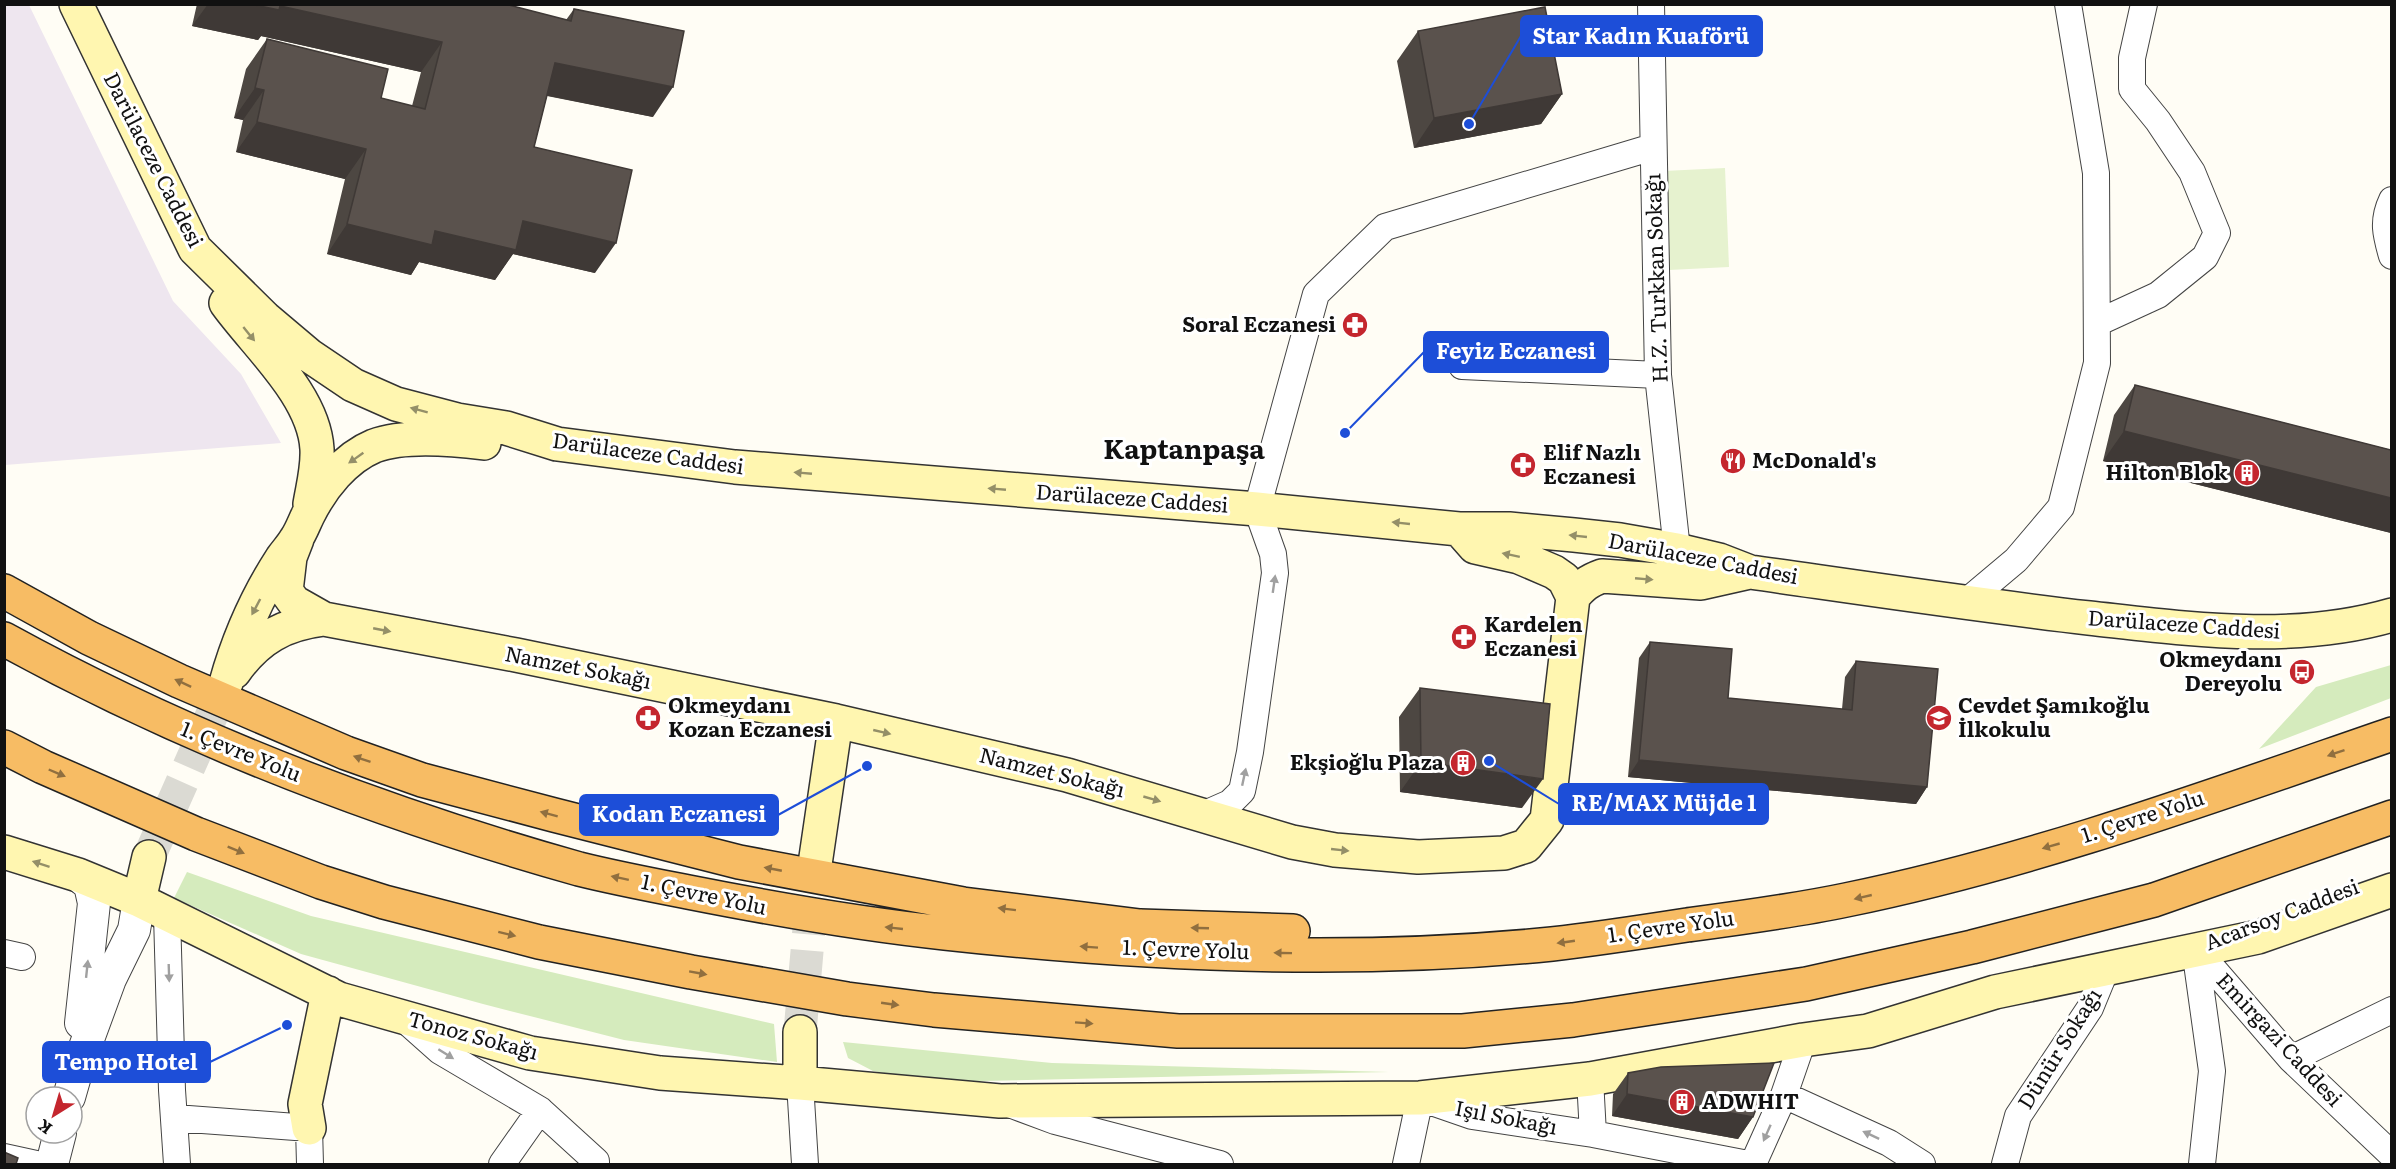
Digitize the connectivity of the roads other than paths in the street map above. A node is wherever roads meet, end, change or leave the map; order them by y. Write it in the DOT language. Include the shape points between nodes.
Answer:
graph roads {
  1 [pos="76,4"];
  2 [pos="1651,4"];
  3 [pos="2068,4"];
  4 [pos="2144,4"];
  5 [pos="1653,147"];
  6 [pos="2391,200"];
  7 [pos="195,249"];
  8 [pos="2391,256"];
  9 [pos="2097,323"];
  10 [pos="1462,366"];
  11 [pos="1658,375"];
  12 [pos="557,444"];
  13 [pos="1257,508"];
  14 [pos="303,526"];
  15 [pos="1459,529"];
  16 [pos="1677,550"];
  17 [pos="1750,572"];
  18 [pos="4,591"];
  19 [pos="1573,597"];
  20 [pos="1966,602"];
  21 [pos="2391,615"];
  22 [pos="324,619"];
  23 [pos="4,639"];
  24 [pos="836,721"];
  25 [pos="2391,734"];
  26 [pos="4,747"];
  27 [pos="1205,814"];
  28 [pos="2391,817"];
  29 [pos="4,852"];
  30 [pos="149,857"];
  31 [pos="813,871"];
  32 [pos="2391,874"];
  33 [pos="78,875"];
  34 [pos="2391,890"];
  35 [pos="153,908"];
  36 [pos="2195,948"];
  37 [pos="1468,950"];
  38 [pos="2106,969"];
  39 [pos="337,997"];
  40 [pos="2391,1010"];
  41 [pos="401,1017"];
  42 [pos="800,1032"];
  43 [pos="1803,1040"];
  44 [pos="2291,1059"];
  45 [pos="1590,1079"];
  46 [pos="73,1083"];
  47 [pos="800,1083"];
  48 [pos="1784,1095"];
  49 [pos="1420,1098"];
  50 [pos="1000,1101"];
  51 [pos="540,1110"];
  52 [pos="175,1118"];
  53 [pos="309,1128"];
  54 [pos="1593,1134"];
  55 [pos="57,1145"];
  56 [pos="2391,1155"];
  57 [pos="4,1157"];
  58 [pos="36,1164"];
  59 [pos="52,1164"];
  60 [pos="177,1164"];
  61 [pos="310,1164"];
  62 [pos="502,1164"];
  63 [pos="596,1164"];
  64 [pos="805,1164"];
  65 [pos="1220,1164"];
  66 [pos="1406,1164"];
  67 [pos="1751,1164"];
  68 [pos="1922,1164"];
  69 [pos="2005,1164"];
  70 [pos="2202,1164"];
  1 -- 7 [label="main road, Darülaceze Caddesi"];
  2 -- 5 [label="street, H.Z. Turkkan Sokağı"];
  3 -- 9 [label="street" via="2096,173"];
  4 -- 9 [label="street" via="2132,58 2132,89 2192,172 2217,233 2205,257 2158,296"];
  5 -- 11 [label="street, H.Z. Turkkan Sokağı"];
  5 -- 13 [label="street" via="1385,228 1316,294"];
  6 -- 8 [label="street" via="2385,230"];
  12 -- 7 [label="main road, Darülaceze Caddesi, one-way" via="506,428 396,404 353,385 301,349"];
  7 -- 14 [label="main road, one-way" via="233,314 303,405 317,448"];
  9 -- 20 [label="street" via="2097,363 2061,507 2016,560"];
  10 -- 11 [label="street"];
  11 -- 16 [label="street, H.Z. Turkkan Sokağı"];
  13 -- 12 [label="main road, Darülaceze Caddesi, one-way" via="776,470"];
  12 -- 14 [label="main road, one-way" via="512,447 448,438 375,446 337,473"];
  15 -- 13 [label="main road, Darülaceze Caddesi, one-way"];
  27 -- 13 [label="street, one-way" via="1230,803 1242,791 1250,752 1275,573 1273,554"];
  14 -- 22 [label="main road, Namzet Sokağı" via="290,557 286,591 294,602"];
  14 -- 22 [label="main road, Namzet Sokağı, one-way" via="244,629 226,683 252,649 274,633 295,624"];
  16 -- 15 [label="main road, Darülaceze Caddesi, one-way" via="1509,529"];
  19 -- 15 [label="main road, one-way" via="1564,579 1554,572 1519,557 1475,547"];
  16 -- 17 [label="main road, Darülaceze Caddesi"];
  19 -- 17 [label="main road, one-way" via="1583,585 1602,576 1701,583"];
  17 -- 20 [label="main road, Darülaceze Caddesi"];
  37 -- 18 [label="highway, one-way" via="1285,931 1140,926 963,904 739,862 422,780 346,753 179,681"];
  27 -- 19 [label="main road, Namzet Sokağı, one-way" via="1292,842 1335,850 1418,857 1504,853 1526,846 1547,820 1551,804"];
  20 -- 21 [label="main road, Darülaceze Caddesi" via="2187,629 2282,633 2334,628"];
  22 -- 24 [label="main road, Namzet Sokağı, one-way"];
  37 -- 23 [label="highway, 1. Çevre Yolu, one-way" via="1334,954 1093,948 885,927 775,910 605,874 348,795 175,725"];
  24 -- 27 [label="main road, Namzet Sokağı, one-way" via="1067,775"];
  24 -- 31 [label="main road"];
  25 -- 37 [label="highway, 1. Çevre Yolu, one-way" via="2127,824 1943,878 1843,901 1736,918 1555,944"];
  26 -- 28 [label="highway, one-way" via="196,834 321,882 539,942 858,1000 1178,1030 1462,1031 1574,1020 1806,984 2154,900"];
  33 -- 29 [label="main road, Tonoz Sokağı, one-way"];
  30 -- 35 [label="main road"];
  32 -- 36 [label="main road, Acarsoy Caddesi" via="2228,932"];
  33 -- 35 [label="main road, Tonoz Sokağı"];
  46 -- 33 [label="street, one-way" via="94,903 90,885"];
  34 -- 36 [label="main road, Acarsoy Caddesi" via="2258,937"];
  35 -- 39 [label="main road, Tonoz Sokağı"];
  35 -- 46 [label="street" via="134,930 110,980"];
  35 -- 52 [label="street, one-way"];
  36 -- 38 [label="main road, Tonoz Sokağı"];
  36 -- 44 [label="street, Emirgazi Caddesi"];
  36 -- 70 [label="street" via="2212,1071"];
  38 -- 43 [label="main road, Tonoz Sokağı" via="1995,992 1868,1031"];
  38 -- 69 [label="street, Dünür Sokağı" via="2090,1008 2018,1116"];
  39 -- 41 [label="main road, Tonoz Sokağı"];
  39 -- 53 [label="main road" via="305,1104"];
  40 -- 44 [label="street"];
  41 -- 47 [label="main road, Tonoz Sokağı" via="541,1055 660,1073"];
  41 -- 51 [label="street, one-way" via="440,1051"];
  42 -- 47 [label="main road"];
  43 -- 45 [label="main road, Tonoz Sokağı"];
  43 -- 48 [label="street"];
  44 -- 56 [label="street, Emirgazi Caddesi"];
  45 -- 49 [label="main road, Tonoz Sokağı"];
  45 -- 54 [label="street"];
  47 -- 50 [label="main road, Tonoz Sokağı"];
  47 -- 64 [label="street"];
  48 -- 67 [label="street, one-way"];
  68 -- 48 [label="street, one-way" via="1889,1143"];
  49 -- 50 [label="main road, Tonoz Sokağı"];
  49 -- 54 [label="street, Işıl Sokağı" via="1472,1116"];
  49 -- 66 [label="street"];
  50 -- 65 [label="street" via="1055,1121"];
  51 -- 62 [label="street"];
  51 -- 63 [label="street"];
  52 -- 53 [label="street"];
  52 -- 60 [label="street"];
  53 -- 61 [label="street"];
  54 -- 67 [label="street, Işıl Sokağı"];
  55 -- 59 [label="street"];
  57 -- 58 [label="street"];
}
